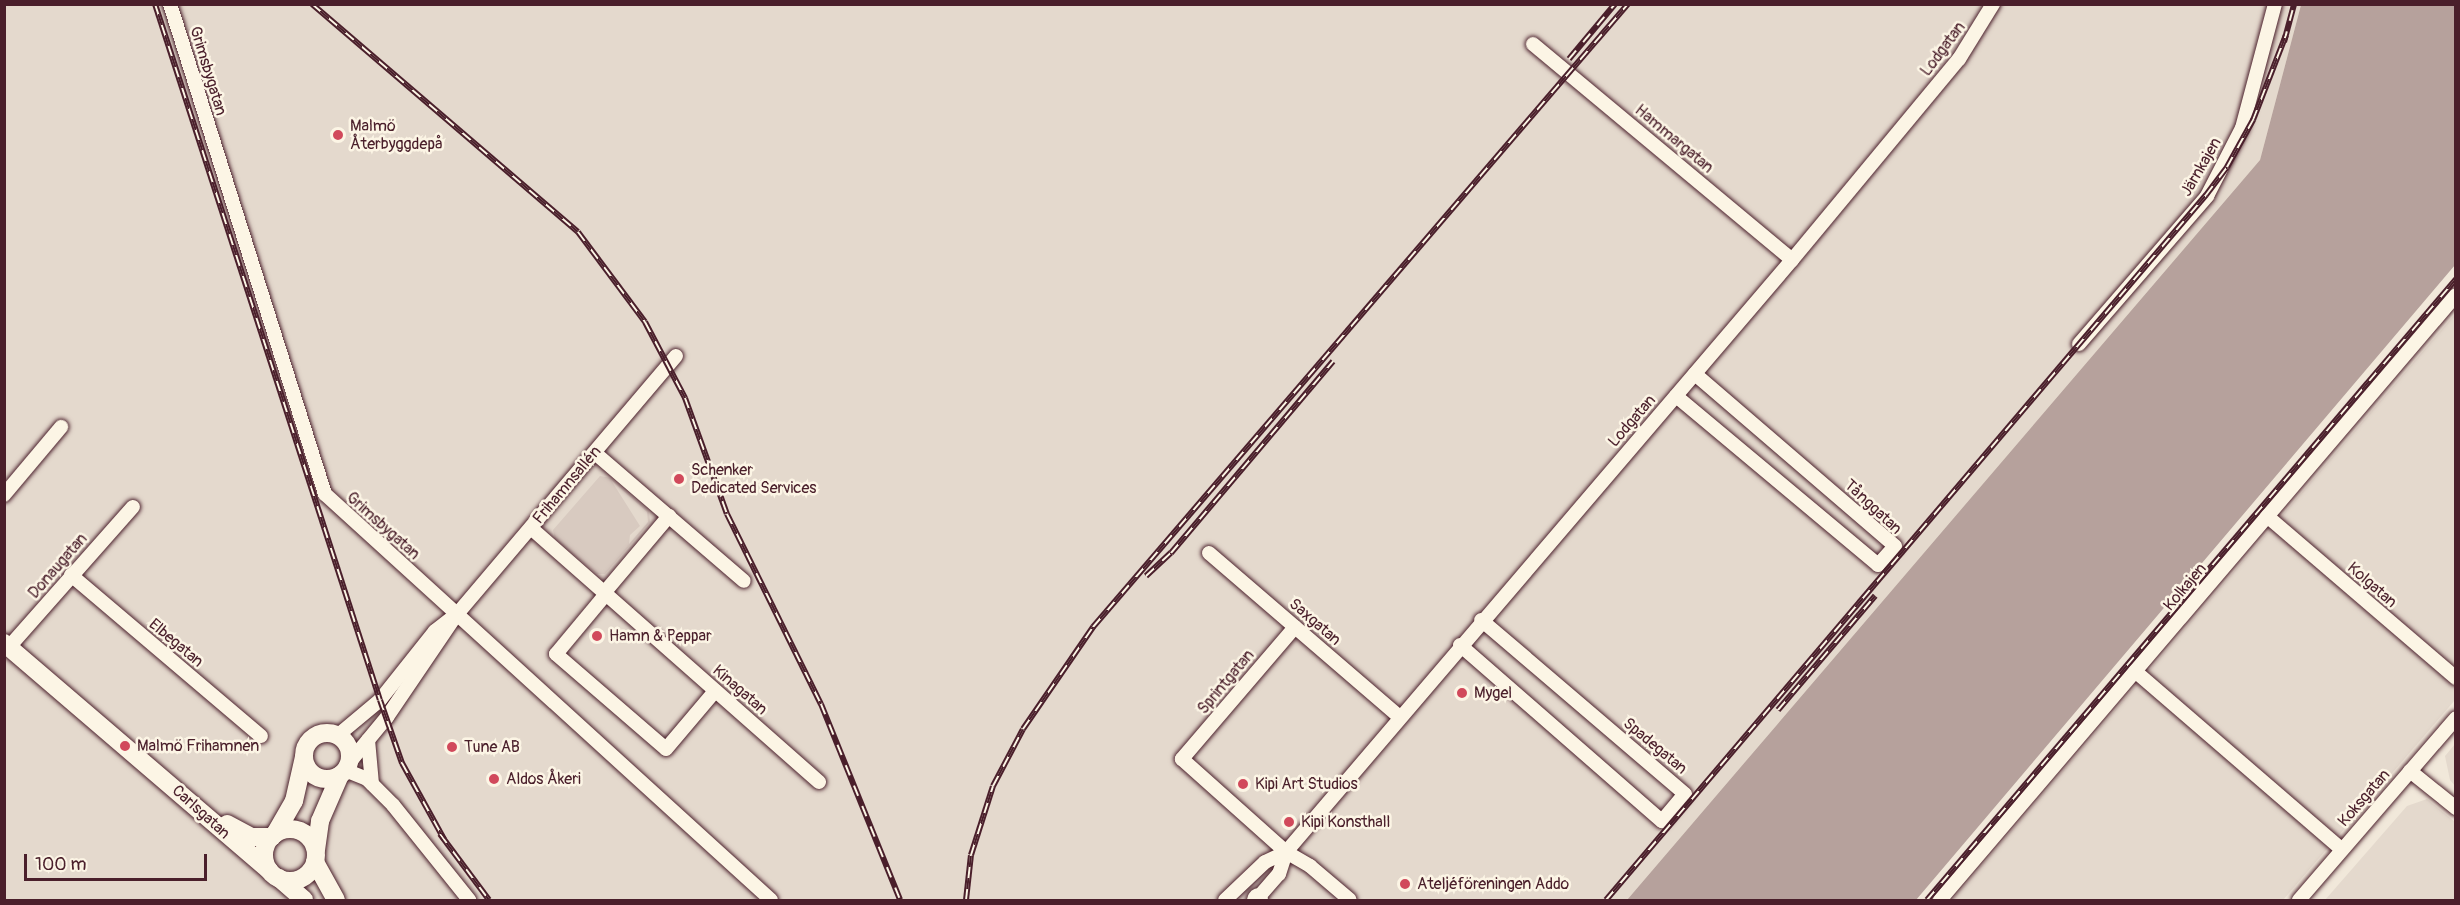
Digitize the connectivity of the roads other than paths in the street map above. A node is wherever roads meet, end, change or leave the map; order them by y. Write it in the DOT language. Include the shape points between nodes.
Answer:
graph roads {
  1 [pos="170,4"];
  2 [pos="1993,4"];
  3 [pos="2275,4"];
  4 [pos="1533,44"];
  5 [pos="1792,260"];
  6 [pos="2456,295"];
  7 [pos="2079,344"];
  8 [pos="676,356"];
  9 [pos="1695,374"];
  10 [pos="1676,396"];
  11 [pos="62,427"];
  12 [pos="595,453"];
  13 [pos="4,495"];
  14 [pos="133,507"];
  15 [pos="669,516"];
  16 [pos="2267,516"];
  17 [pos="531,528"];
  18 [pos="1209,553"];
  19 [pos="70,575"];
  20 [pos="744,581"];
  21 [pos="605,593"];
  22 [pos="458,613"];
  23 [pos="1481,620"];
  24 [pos="1295,627"];
  25 [pos="7,645"];
  26 [pos="1460,645"];
  27 [pos="2135,671"];
  28 [pos="2456,678"];
  29 [pos="716,691"];
  30 [pos="1400,717"];
  31 [pos="2456,718"];
  32 [pos="261,736"];
  33 [pos="337,736"];
  34 [pos="368,740"];
  35 [pos="133,752"];
  36 [pos="304,757"];
  37 [pos="345,769"];
  38 [pos="2410,771"];
  39 [pos="819,782"];
  40 [pos="372,784"];
  41 [pos="2456,808"];
  42 [pos="273,835"];
  43 [pos="2341,849"];
  44 [pos="1286,852"];
  45 [pos="316,856"];
  46 [pos="1265,862"];
  47 [pos="274,874"];
  48 [pos="745,880"];
  49 [pos="304,900"];
  50 [pos="336,900"];
  51 [pos="469,900"];
  52 [pos="765,900"];
  53 [pos="771,900"];
  54 [pos="1225,900"];
  55 [pos="1237,900"];
  56 [pos="1257,900"];
  57 [pos="1350,900"];
  58 [pos="1940,900"];
  59 [pos="2299,900"];
  1 -- 22 [label="street, Grimsbygatan" via="325,494 346,517"];
  2 -- 5 [label="street, Lodgatan" via="1959,59"];
  3 -- 7 [label="street, Järnkajen" via="2242,128 2207,196"];
  4 -- 5 [label="street, Hammargatan"];
  5 -- 9 [label="street, Lodgatan"];
  6 -- 16 [label="street, Kolkajen"];
  8 -- 12 [label="street, Frihamnsallén"];
  9 -- 10 [label="street, Lodgatan"];
  9 -- 10 [label="street, Tånggatan" via="1895,546 1878,565"];
  10 -- 23 [label="street, Lodgatan"];
  11 -- 13 [label="street"];
  12 -- 15 [label="street"];
  12 -- 17 [label="street, Frihamnsallén"];
  14 -- 19 [label="street, Donaugatan"];
  15 -- 20 [label="street"];
  15 -- 21 [label="street"];
  16 -- 27 [label="street, Kolkajen"];
  16 -- 28 [label="street, Kolgatan"];
  17 -- 21 [label="street, Kinagatan"];
  17 -- 22 [label="street, Frihamnsallén"];
  18 -- 24 [label="street, Saxgatan"];
  19 -- 25 [label="street, Donaugatan"];
  19 -- 32 [label="street, Elbegatan"];
  21 -- 29 [label="street, Kinagatan"];
  21 -- 29 [label="street" via="556,654 666,749"];
  22 -- 33 [label="street, Frihamnsallén" via="435,631 380,700"];
  22 -- 34 [label="street, Frihamnsallén" via="444,639"];
  22 -- 48 [label="street, Grimsbygatan"];
  23 -- 26 [label="street, Lodgatan"];
  23 -- 26 [label="street, Spadegatan" via="1685,794 1662,821"];
  24 -- 30 [label="street, Saxgatan"];
  24 -- 44 [label="street, Sprintgatan" via="1182,759"];
  25 -- 35 [label="street, Carlsgatan"];
  26 -- 30 [label="street, Lodgatan"];
  27 -- 43 [label="street"];
  27 -- 58 [label="street, Kolkajen"];
  29 -- 39 [label="street, Kinagatan"];
  30 -- 44 [label="street, Lodgatan"];
  31 -- 38 [label="street, Koksgatan"];
  33 -- 36 [label="street" via="324,733 314,737 306,746"];
  33 -- 37 [label="street" via="348,747"];
  34 -- 37 [label="street, Frihamnsallén"];
  34 -- 40 [label="street"];
  35 -- 42 [label="street, Carlsgatan" via="229,826 251,837"];
  35 -- 47 [label="street, Carlsgatan"];
  36 -- 37 [label="street" via="305,765 319,778"];
  36 -- 42 [label="street" via="294,801"];
  37 -- 40 [label="street"];
  37 -- 45 [label="street, Frihamnsallén" via="320,821"];
  38 -- 41 [label="street"];
  38 -- 43 [label="street, Koksgatan"];
  40 -- 51 [label="street" via="414,828"];
  42 -- 45 [label="street" via="298,830 308,836"];
  42 -- 47 [label="street" via="264,852"];
  43 -- 59 [label="street, Koksgatan"];
  44 -- 46 [label="street, Lodgatan"];
  44 -- 56 [label="street, Lodgatan" via="1279,874"];
  44 -- 57 [label="street" via="1310,866"];
  45 -- 47 [label="street" via="302,878"];
  45 -- 50 [label="street"];
  46 -- 54 [label="street, Lodgatan"];
  46 -- 55 [label="street, Lodgatan"];
  47 -- 49 [label="street, Carlsgatan"];
  48 -- 52 [label="street, Grimsbygatan"];
  48 -- 53 [label="street, Grimsbygatan"];
}
